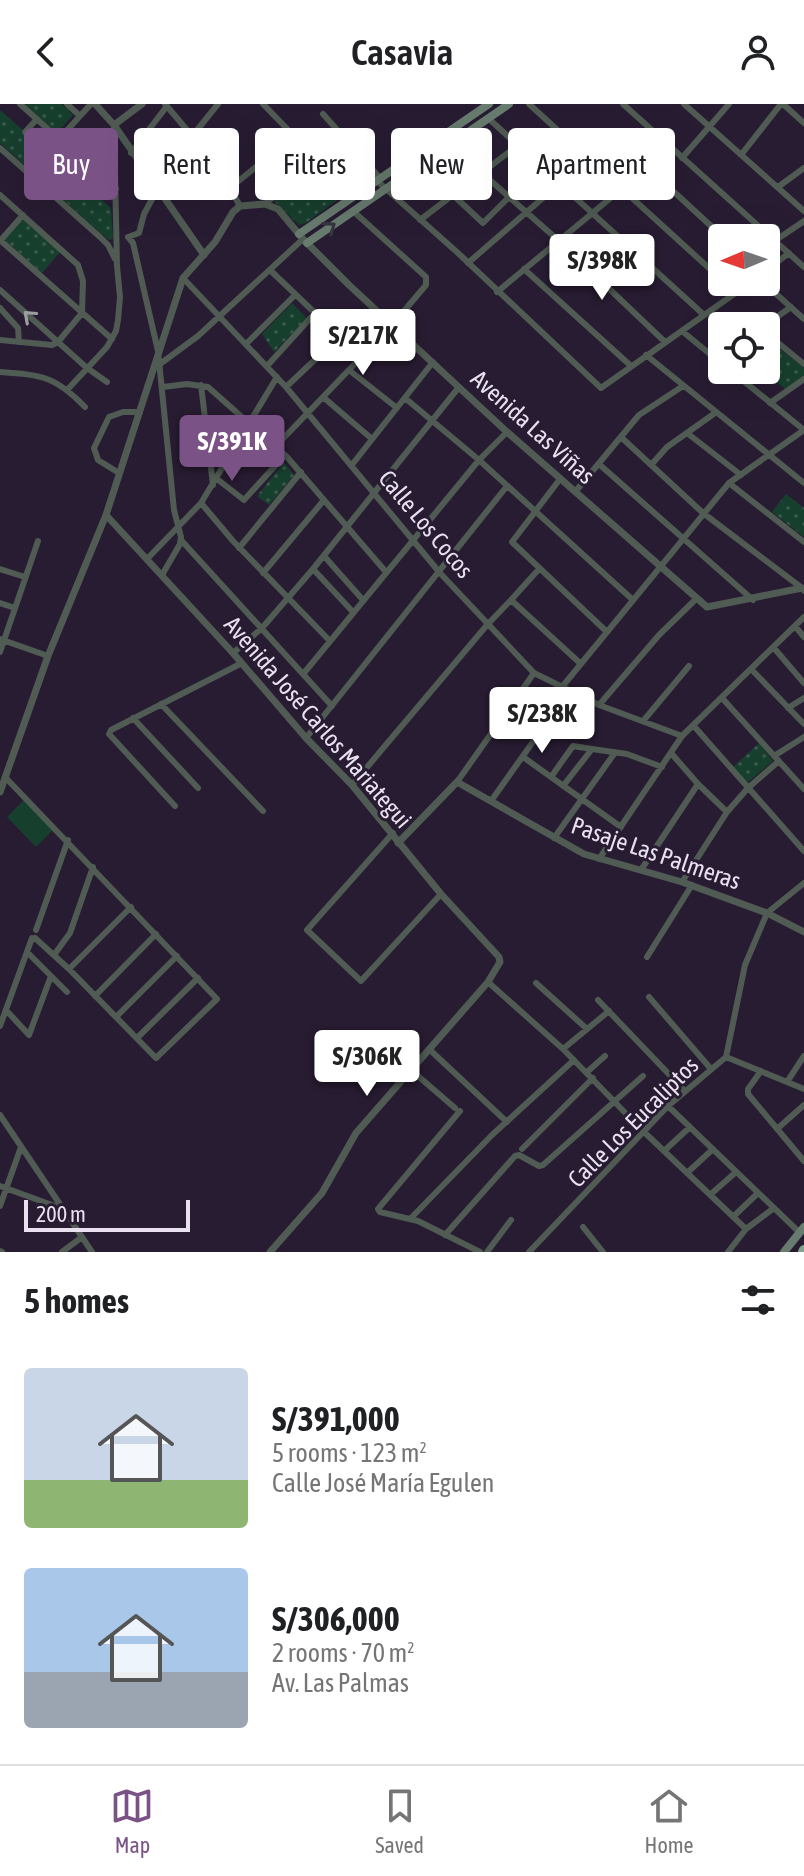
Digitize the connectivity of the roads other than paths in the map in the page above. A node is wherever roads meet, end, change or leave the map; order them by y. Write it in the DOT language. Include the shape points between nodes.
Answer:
graph roads {
  1 [pos="20,104"];
  2 [pos="67,104"];
  3 [pos="93,104"];
  4 [pos="142,104"];
  5 [pos="218,104"];
  6 [pos="263,104"];
  7 [pos="489,104"];
  8 [pos="509,104"];
  9 [pos="529,104"];
  10 [pos="623,104"];
  11 [pos="684,104"];
  12 [pos="729,104"];
  13 [pos="782,104"];
  14 [pos="166,105"];
  15 [pos="323,114"];
  16 [pos="80,116"];
  17 [pos="488,118"];
  18 [pos="37,119"];
  19 [pos="804,123"];
  20 [pos="709,126"];
  21 [pos="29,128"];
  22 [pos="114,128"];
  23 [pos="187,128"];
  24 [pos="199,128"];
  25 [pos="286,128"];
  26 [pos="555,128"];
  27 [pos="649,128"];
  28 [pos="118,134"];
  29 [pos="508,137"];
  30 [pos="0,148"];
  31 [pos="675,152"];
  32 [pos="131,153"];
  33 [pos="508,153"];
  34 [pos="741,155"];
  35 [pos="134,157"];
  36 [pos="682,158"];
  37 [pos="492,165"];
  38 [pos="255,168"];
  39 [pos="804,168"];
  40 [pos="378,179"];
  41 [pos="239,181"];
  42 [pos="375,181"];
  43 [pos="492,182"];
  44 [pos="778,187"];
  45 [pos="386,189"];
  46 [pos="675,193"];
  47 [pos="0,195"];
  48 [pos="508,196"];
  49 [pos="508,198"];
  50 [pos="116,200"];
  51 [pos="152,200"];
  52 [pos="164,200"];
  53 [pos="237,200"];
  54 [pos="270,200"];
  55 [pos="348,200"];
  56 [pos="446,200"];
  57 [pos="458,200"];
  58 [pos="512,200"];
  59 [pos="541,200"];
  60 [pos="576,200"];
  61 [pos="606,200"];
  62 [pos="633,200"];
  63 [pos="265,204"];
  64 [pos="240,206"];
  65 [pos="353,211"];
  66 [pos="804,211"];
  67 [pos="527,213"];
  68 [pos="590,213"];
  69 [pos="23,215"];
  70 [pos="420,220"];
  71 [pos="804,221"];
  72 [pos="709,224"];
  73 [pos="758,224"];
  74 [pos="128,237"];
  75 [pos="780,237"];
  76 [pos="303,239"];
  77 [pos="0,240"];
  78 [pos="116,240"];
  79 [pos="559,241"];
  80 [pos="780,244"];
  81 [pos="108,245"];
  82 [pos="789,253"];
  83 [pos="204,255"];
  84 [pos="780,260"];
  85 [pos="468,263"];
  86 [pos="117,266"];
  87 [pos="708,267"];
  88 [pos="804,267"];
  89 [pos="524,269"];
  90 [pos="270,270"];
  91 [pos="183,278"];
  92 [pos="0,290"];
  93 [pos="497,292"];
  94 [pos="295,295"];
  95 [pos="732,296"];
  96 [pos="779,296"];
  97 [pos="791,307"];
  98 [pos="0,308"];
  99 [pos="82,313"];
  100 [pos="315,313"];
  101 [pos="704,315"];
  102 [pos="780,315"];
  103 [pos="220,316"];
  104 [pos="152,317"];
  105 [pos="804,319"];
  106 [pos="167,322"];
  107 [pos="393,324"];
  108 [pos="682,331"];
  109 [pos="340,336"];
  110 [pos="112,339"];
  111 [pos="0,340"];
  112 [pos="19,342"];
  113 [pos="58,342"];
  114 [pos="665,342"];
  115 [pos="246,344"];
  116 [pos="780,344"];
  117 [pos="708,350"];
  118 [pos="158,351"];
  119 [pos="646,355"];
  120 [pos="361,357"];
  121 [pos="433,362"];
  122 [pos="160,364"];
  123 [pos="804,364"];
  124 [pos="267,366"];
  125 [pos="631,366"];
  126 [pos="87,368"];
  127 [pos="349,370"];
  128 [pos="0,372"];
  129 [pos="277,377"];
  130 [pos="804,379"];
  131 [pos="107,382"];
  132 [pos="747,384"];
  133 [pos="201,385"];
  134 [pos="683,386"];
  135 [pos="163,387"];
  136 [pos="286,387"];
  137 [pos="459,387"];
  138 [pos="68,389"];
  139 [pos="323,397"];
  140 [pos="405,398"];
  141 [pos="770,403"];
  142 [pos="85,407"];
  143 [pos="397,408"];
  144 [pos="140,412"];
  145 [pos="308,412"];
  146 [pos="715,413"];
  147 [pos="434,420"];
  148 [pos="248,423"];
  149 [pos="804,430"];
  150 [pos="507,432"];
  151 [pos="687,433"];
  152 [pos="622,438"];
  153 [pos="372,439"];
  154 [pos="275,447"];
  155 [pos="285,455"];
  156 [pos="769,455"];
  157 [pos="479,460"];
  158 [pos="600,465"];
  159 [pos="651,465"];
  160 [pos="351,466"];
  161 [pos="301,472"];
  162 [pos="119,473"];
  163 [pos="741,475"];
  164 [pos="560,479"];
  165 [pos="215,482"];
  166 [pos="729,483"];
  167 [pos="804,483"];
  168 [pos="507,486"];
  169 [pos="575,492"];
  170 [pos="374,493"];
  171 [pos="324,500"];
  172 [pos="201,503"];
  173 [pos="535,510"];
  174 [pos="703,513"];
  175 [pos="106,515"];
  176 [pos="347,528"];
  177 [pos="178,529"];
  178 [pos="413,539"];
  179 [pos="682,539"];
  180 [pos="181,540"];
  181 [pos="38,541"];
  182 [pos="804,542"];
  183 [pos="239,548"];
  184 [pos="324,556"];
  185 [pos="147,559"];
  186 [pos="659,566"];
  187 [pos="0,569"];
  188 [pos="313,569"];
  189 [pos="539,569"];
  190 [pos="386,572"];
  191 [pos="263,573"];
  192 [pos="440,573"];
  193 [pos="162,575"];
  194 [pos="25,577"];
  195 [pos="803,589"];
  196 [pos="288,597"];
  197 [pos="696,599"];
  198 [pos="363,600"];
  199 [pos="511,600"];
  200 [pos="633,600"];
  201 [pos="753,600"];
  202 [pos="0,603"];
  203 [pos="15,608"];
  204 [pos="353,612"];
  205 [pos="804,617"];
  206 [pos="487,625"];
  207 [pos="795,626"];
  208 [pos="262,628"];
  209 [pos="607,632"];
  210 [pos="804,637"];
  211 [pos="2,639"];
  212 [pos="329,640"];
  213 [pos="774,648"];
  214 [pos="0,652"];
  215 [pos="233,653"];
  216 [pos="48,656"];
  217 [pos="242,663"];
  218 [pos="581,664"];
  219 [pos="689,666"];
  220 [pos="752,670"];
  221 [pos="304,673"];
  222 [pos="534,673"];
  223 [pos="804,683"];
  224 [pos="565,689"];
  225 [pos="722,698"];
  226 [pos="804,698"];
  227 [pos="161,704"];
  228 [pos="599,705"];
  229 [pos="332,706"];
  230 [pos="788,708"];
  231 [pos="133,718"];
  232 [pos="644,720"];
  233 [pos="804,724"];
  234 [pos="693,725"];
  235 [pos="682,736"];
  236 [pos="804,737"];
  237 [pos="306,738"];
  238 [pos="592,749"];
  239 [pos="671,753"];
  240 [pos="614,754"];
  241 [pos="523,757"];
  242 [pos="776,759"];
  243 [pos="662,767"];
  244 [pos="5,777"];
  245 [pos="551,777"];
  246 [pos="457,782"];
  247 [pos="698,784"];
  248 [pos="352,785"];
  249 [pos="563,786"];
  250 [pos="803,786"];
  251 [pos="198,788"];
  252 [pos="748,788"];
  253 [pos="0,792"];
  254 [pos="582,799"];
  255 [pos="491,801"];
  256 [pos="175,806"];
  257 [pos="263,811"];
  258 [pos="727,812"];
  259 [pos="621,827"];
  260 [pos="393,833"];
  261 [pos="554,838"];
  262 [pos="68,840"];
  263 [pos="398,843"];
  264 [pos="804,851"];
  265 [pos="599,859"];
  266 [pos="93,867"];
  267 [pos="641,870"];
  268 [pos="682,882"];
  269 [pos="692,885"];
  270 [pos="803,885"];
  271 [pos="441,894"];
  272 [pos="131,907"];
  273 [pos="767,913"];
  274 [pos="804,932"];
  275 [pos="156,934"];
  276 [pos="34,935"];
  277 [pos="27,952"];
  278 [pos="54,955"];
  279 [pos="177,956"];
  280 [pos="647,957"];
  281 [pos="69,969"];
  282 [pos="51,976"];
  283 [pos="198,978"];
  284 [pos="488,982"];
  285 [pos="536,983"];
  286 [pos="67,992"];
  287 [pos="95,996"];
  288 [pos="649,997"];
  289 [pos="598,1000"];
  290 [pos="6,1010"];
  291 [pos="609,1011"];
  292 [pos="116,1017"];
  293 [pos="0,1026"];
  294 [pos="587,1029"];
  295 [pos="137,1038"];
  296 [pos="429,1049"];
  297 [pos="563,1049"];
  298 [pos="605,1056"];
  299 [pos="804,1056"];
  300 [pos="726,1057"];
  301 [pos="574,1060"];
  302 [pos="711,1069"];
  303 [pos="411,1070"];
  304 [pos="761,1071"];
  305 [pos="587,1072"];
  306 [pos="643,1076"];
  307 [pos="593,1078"];
  308 [pos="787,1082"];
  309 [pos="804,1089"];
  310 [pos="685,1091"];
  311 [pos="614,1100"];
  312 [pos="804,1105"];
  313 [pos="668,1106"];
  314 [pos="0,1115"];
  315 [pos="507,1122"];
  316 [pos="690,1127"];
  317 [pos="777,1129"];
  318 [pos="643,1131"];
  319 [pos="21,1147"];
  320 [pos="522,1149"];
  321 [pos="713,1149"];
  322 [pos="664,1151"];
  323 [pos="804,1161"];
  324 [pos="688,1172"];
  325 [pos="736,1172"];
  326 [pos="3,1187"];
  327 [pos="758,1193"];
  328 [pos="711,1194"];
  329 [pos="0,1206"];
  330 [pos="774,1208"];
  331 [pos="63,1209"];
  332 [pos="734,1216"];
  333 [pos="411,1218"];
  334 [pos="511,1220"];
  335 [pos="583,1227"];
  336 [pos="746,1229"];
  337 [pos="802,1230"];
  338 [pos="445,1235"];
  339 [pos="82,1237"];
  340 [pos="62,1252"];
  341 [pos="92,1252"];
  342 [pos="270,1252"];
  343 [pos="480,1252"];
  344 [pos="487,1252"];
  345 [pos="529,1252"];
  346 [pos="603,1252"];
  347 [pos="728,1252"];
  348 [pos="784,1252"];
  1 -- 18 [label="street"];
  2 -- 16 [label="street"];
  3 -- 16 [label="street"];
  3 -- 22 [label="street"];
  4 -- 22 [label="street"];
  5 -- 24 [label="street"];
  6 -- 25 [label="street"];
  7 -- 40 [label="main road"];
  8 -- 17 [label="main road"];
  9 -- 26 [label="street"];
  10 -- 27 [label="street"];
  11 -- 20 [label="street"];
  12 -- 20 [label="street"];
  13 -- 19 [label="street"];
  13 -- 34 [label="street"];
  14 -- 23 [label="street"];
  14 -- 32 [label="street"];
  15 -- 40 [label="street"];
  16 -- 18 [label="street" via="59,139"];
  17 -- 29 [label="street"];
  17 -- 45 [label="main road"];
  18 -- 21 [label="street"];
  20 -- 34 [label="street"];
  20 -- 36 [label="street"];
  28 -- 32 [label="street"];
  30 -- 81 [label="street"];
  31 -- 36 [label="street"];
  32 -- 35 [label="street"];
  33 -- 37 [label="street"];
  34 -- 44 [label="street"];
  36 -- 73 [label="street"];
  38 -- 41 [label="street"];
  39 -- 44 [label="street"];
  40 -- 42 [label="main road"];
  40 -- 45 [label="street"];
  43 -- 48 [label="street"];
  44 -- 66 [label="street"];
  45 -- 65 [label="main road"];
  45 -- 70 [label="street"];
  46 -- 72 [label="street"];
  47 -- 69 [label="street"];
  49 -- 57 [label="street" via="483,223"];
  50 -- 78 [label="street"];
  51 -- 74 [label="street" via="139,233"];
  52 -- 83 [label="street"];
  53 -- 64 [label="street"];
  54 -- 63 [label="street"];
  55 -- 76 [label="main road"];
  56 -- 70 [label="street"];
  58 -- 67 [label="street"];
  59 -- 67 [label="street"];
  60 -- 68 [label="street"];
  61 -- 68 [label="street"];
  62 -- 87 [label="street"];
  63 -- 64 [label="street"];
  63 -- 76 [label="street, Avenida Las Viñas" via="278,209"];
  64 -- 83 [label="street"];
  76 -- 65 [label="main road, one-way"];
  65 -- 107 [label="street" via="426,277 426,285"];
  67 -- 79 [label="street"];
  67 -- 85 [label="street"];
  68 -- 79 [label="street"];
  68 -- 101 [label="street"];
  69 -- 77 [label="street"];
  69 -- 99 [label="street" via="78,265"];
  70 -- 85 [label="street"];
  71 -- 75 [label="street"];
  74 -- 78 [label="street"];
  74 -- 104 [label="street"];
  76 -- 90 [label="street"];
  76 -- 107 [label="street, Avenida Las Viñas"];
  77 -- 99 [label="street"];
  78 -- 81 [label="street"];
  78 -- 86 [label="street"];
  79 -- 89 [label="street"];
  79 -- 114 [label="street"];
  80 -- 82 [label="street"];
  81 -- 86 [label="street"];
  82 -- 84 [label="street"];
  82 -- 88 [label="street"];
  83 -- 91 [label="street"];
  85 -- 93 [label="street"];
  86 -- 110 [label="street" via="119,310"];
  89 -- 93 [label="street"];
  89 -- 125 [label="street"];
  90 -- 94 [label="street"];
  90 -- 103 [label="street"];
  91 -- 103 [label="street, Calle Los Cocos"];
  91 -- 106 [label="street"];
  113 -- 92 [label="street, one-way"];
  93 -- 125 [label="street" via="601,388"];
  94 -- 100 [label="street"];
  94 -- 115 [label="street"];
  95 -- 101 [label="street"];
  96 -- 97 [label="street"];
  97 -- 102 [label="street"];
  97 -- 105 [label="street"];
  98 -- 112 [label="street" via="14,322"];
  99 -- 110 [label="street"];
  99 -- 113 [label="street"];
  100 -- 109 [label="street"];
  100 -- 124 [label="street"];
  101 -- 108 [label="street"];
  103 -- 115 [label="street, Calle Los Cocos"];
  103 -- 122 [label="street"];
  104 -- 106 [label="street"];
  104 -- 118 [label="street"];
  106 -- 118 [label="street"];
  107 -- 120 [label="street"];
  107 -- 121 [label="street, Avenida Las Viñas"];
  108 -- 114 [label="street"];
  108 -- 117 [label="street"];
  109 -- 120 [label="street"];
  109 -- 136 [label="street"];
  110 -- 126 [label="street"];
  111 -- 112 [label="street"];
  112 -- 113 [label="street"];
  113 -- 126 [label="street"];
  114 -- 119 [label="street"];
  115 -- 124 [label="street, Calle Los Cocos"];
  116 -- 123 [label="street"];
  118 -- 122 [label="street"];
  118 -- 144 [label="street"];
  119 -- 125 [label="street"];
  119 -- 134 [label="street"];
  120 -- 127 [label="street"];
  121 -- 137 [label="street, Avenida Las Viñas"];
  121 -- 140 [label="street"];
  122 -- 135 [label="street"];
  124 -- 129 [label="street, Calle Los Cocos"];
  126 -- 131 [label="street"];
  126 -- 138 [label="street"];
  127 -- 139 [label="street"];
  127 -- 143 [label="street"];
  128 -- 138 [label="street" via="41,376"];
  129 -- 136 [label="street, Calle Los Cocos"];
  129 -- 148 [label="street"];
  130 -- 141 [label="street"];
  132 -- 141 [label="street"];
  133 -- 135 [label="street"];
  133 -- 148 [label="street"];
  133 -- 165 [label="street"];
  134 -- 146 [label="street"];
  134 -- 152 [label="street" via="639,415"];
  135 -- 177 [label="street"];
  136 -- 145 [label="street, Calle Los Cocos"];
  137 -- 147 [label="street"];
  137 -- 150 [label="street, Avenida Las Viñas"];
  138 -- 142 [label="street"];
  139 -- 145 [label="street"];
  139 -- 153 [label="street"];
  140 -- 143 [label="street"];
  140 -- 147 [label="street"];
  141 -- 149 [label="street"];
  143 -- 153 [label="street"];
  144 -- 162 [label="street"];
  144 -- 162 [label="street" via="109,417 94,448 98,460"];
  145 -- 154 [label="street"];
  145 -- 160 [label="street, Calle Los Cocos"];
  146 -- 151 [label="street"];
  146 -- 156 [label="street"];
  147 -- 157 [label="street"];
  147 -- 170 [label="street"];
  148 -- 154 [label="street"];
  148 -- 165 [label="street"];
  149 -- 156 [label="street"];
  150 -- 157 [label="street"];
  150 -- 164 [label="street, Avenida Las Viñas"];
  151 -- 159 [label="street"];
  151 -- 163 [label="street"];
  152 -- 158 [label="street"];
  152 -- 159 [label="street"];
  153 -- 160 [label="street"];
  154 -- 155 [label="street"];
  155 -- 161 [label="street"];
  155 -- 165 [label="street" via="244,500"];
  156 -- 163 [label="street"];
  156 -- 167 [label="street"];
  157 -- 168 [label="street"];
  157 -- 178 [label="street"];
  158 -- 169 [label="street"];
  158 -- 179 [label="street"];
  159 -- 174 [label="street"];
  160 -- 170 [label="street, Calle Los Cocos"];
  161 -- 171 [label="street"];
  161 -- 183 [label="street"];
  162 -- 175 [label="street"];
  163 -- 166 [label="street"];
  164 -- 169 [label="street, Avenida Las Viñas"];
  164 -- 173 [label="street"];
  165 -- 172 [label="street"];
  166 -- 174 [label="street"];
  166 -- 182 [label="street"];
  168 -- 173 [label="street"];
  168 -- 192 [label="street"];
  169 -- 186 [label="street, Avenida Las Viñas"];
  170 -- 176 [label="street"];
  170 -- 178 [label="street, Calle Los Cocos"];
  171 -- 176 [label="street"];
  171 -- 191 [label="street"];
  172 -- 177 [label="street"];
  172 -- 183 [label="street"];
  173 -- 189 [label="street" via="512,542"];
  173 -- 200 [label="street"];
  174 -- 179 [label="street"];
  174 -- 195 [label="street"];
  175 -- 185 [label="street, Avenida José Carlos Mariategui"];
  175 -- 216 [label="street"];
  176 -- 184 [label="street"];
  176 -- 190 [label="street"];
  177 -- 180 [label="street"];
  177 -- 185 [label="street"];
  178 -- 190 [label="street"];
  178 -- 192 [label="street, Calle Los Cocos"];
  179 -- 186 [label="street"];
  179 -- 201 [label="street"];
  180 -- 193 [label="street"];
  180 -- 208 [label="street"];
  181 -- 194 [label="street"];
  183 -- 191 [label="street"];
  184 -- 188 [label="street"];
  184 -- 198 [label="street"];
  185 -- 193 [label="street, Avenida José Carlos Mariategui"];
  186 -- 197 [label="street, Avenida Las Viñas"];
  186 -- 200 [label="street"];
  187 -- 194 [label="street"];
  188 -- 196 [label="street"];
  188 -- 204 [label="street"];
  189 -- 199 [label="street"];
  189 -- 209 [label="street"];
  190 -- 198 [label="street"];
  191 -- 196 [label="street"];
  192 -- 206 [label="street, Calle Los Cocos"];
  192 -- 229 [label="street"];
  193 -- 215 [label="street, Avenida José Carlos Mariategui"];
  194 -- 203 [label="street"];
  195 -- 201 [label="street"];
  196 -- 208 [label="street"];
  196 -- 212 [label="street"];
  197 -- 201 [label="street" via="707,607"];
  197 -- 228 [label="street"];
  198 -- 204 [label="street"];
  199 -- 206 [label="street"];
  199 -- 218 [label="street"];
  200 -- 209 [label="street"];
  202 -- 203 [label="street"];
  203 -- 211 [label="street"];
  204 -- 212 [label="street"];
  205 -- 207 [label="street"];
  206 -- 222 [label="street, Calle Los Cocos"];
  206 -- 248 [label="street"];
  207 -- 210 [label="street"];
  207 -- 213 [label="street"];
  208 -- 215 [label="street"];
  208 -- 221 [label="street"];
  209 -- 218 [label="street"];
  211 -- 214 [label="street"];
  211 -- 216 [label="street"];
  212 -- 221 [label="street"];
  213 -- 220 [label="street"];
  213 -- 223 [label="street"];
  215 -- 217 [label="street, Avenida José Carlos Mariategui"];
  216 -- 244 [label="street"];
  217 -- 227 [label="street"];
  217 -- 237 [label="street, Avenida José Carlos Mariategui"];
  218 -- 224 [label="street"];
  219 -- 232 [label="street"];
  220 -- 225 [label="street"];
  220 -- 230 [label="street"];
  221 -- 229 [label="street"];
  222 -- 224 [label="street, Calle Los Cocos"];
  222 -- 246 [label="street"];
  224 -- 228 [label="street, Calle Los Cocos"];
  224 -- 241 [label="street"];
  225 -- 234 [label="street"];
  225 -- 242 [label="street"];
  226 -- 230 [label="street"];
  227 -- 231 [label="street"];
  227 -- 257 [label="street"];
  228 -- 232 [label="street, Calle Los Cocos"];
  229 -- 237 [label="street"];
  230 -- 233 [label="street"];
  231 -- 251 [label="street"];
  231 -- 256 [label="street" via="111,730 110,738"];
  232 -- 235 [label="street, Calle Los Cocos"];
  234 -- 235 [label="street"];
  234 -- 252 [label="street"];
  235 -- 239 [label="street"];
  236 -- 242 [label="street"];
  237 -- 248 [label="street, Avenida José Carlos Mariategui"];
  238 -- 240 [label="street"];
  238 -- 245 [label="street" via="573,746"];
  238 -- 249 [label="street"];
  239 -- 243 [label="street"];
  239 -- 247 [label="street"];
  240 -- 243 [label="street"];
  240 -- 254 [label="street"];
  241 -- 245 [label="street"];
  241 -- 255 [label="street"];
  242 -- 250 [label="street"];
  242 -- 252 [label="street"];
  243 -- 259 [label="street"];
  244 -- 253 [label="street"];
  244 -- 262 [label="street"];
  245 -- 249 [label="street"];
  246 -- 255 [label="street, Pasaje Las Palmeras"];
  246 -- 263 [label="street"];
  247 -- 258 [label="street"];
  247 -- 267 [label="street"];
  248 -- 260 [label="street, Avenida José Carlos Mariategui"];
  249 -- 254 [label="street"];
  252 -- 258 [label="street"];
  252 -- 264 [label="street"];
  254 -- 259 [label="street"];
  254 -- 261 [label="street"];
  255 -- 261 [label="street, Pasaje Las Palmeras"];
  258 -- 268 [label="street"];
  259 -- 265 [label="street"];
  260 -- 263 [label="street, Avenida José Carlos Mariategui"];
  260 -- 271 [label="street" via="307,930 361,981"];
  261 -- 265 [label="street, Pasaje Las Palmeras"];
  262 -- 266 [label="street"];
  262 -- 276 [label="street"];
  263 -- 271 [label="street, Avenida José Carlos Mariategui"];
  265 -- 267 [label="street, Pasaje Las Palmeras"];
  266 -- 272 [label="street"];
  266 -- 278 [label="street" via="70,933"];
  267 -- 268 [label="street, Pasaje Las Palmeras"];
  268 -- 269 [label="street, Pasaje Las Palmeras"];
  269 -- 273 [label="street, Pasaje Las Palmeras"];
  269 -- 280 [label="street"];
  270 -- 273 [label="street, Calle Los Eucaliptos"];
  271 -- 284 [label="street, Avenida José Carlos Mariategui" via="499,957"];
  272 -- 275 [label="street"];
  272 -- 281 [label="street"];
  273 -- 274 [label="street, Pasaje Las Palmeras"];
  273 -- 300 [label="street, Calle Los Eucaliptos" via="745,965"];
  275 -- 279 [label="street"];
  275 -- 287 [label="street"];
  276 -- 277 [label="street"];
  276 -- 278 [label="street"];
  277 -- 282 [label="street"];
  277 -- 290 [label="street"];
  278 -- 281 [label="street"];
  279 -- 283 [label="street"];
  279 -- 292 [label="street"];
  281 -- 287 [label="street"];
  282 -- 286 [label="street"];
  282 -- 290 [label="street" via="29,1035"];
  283 -- 295 [label="street"];
  283 -- 295 [label="street" via="217,999 156,1058"];
  284 -- 296 [label="street"];
  284 -- 297 [label="street"];
  285 -- 294 [label="street"];
  287 -- 292 [label="street"];
  288 -- 302 [label="street"];
  289 -- 291 [label="street"];
  290 -- 293 [label="street"];
  291 -- 294 [label="street"];
  291 -- 310 [label="street"];
  292 -- 295 [label="street"];
  294 -- 297 [label="street"];
  296 -- 303 [label="street"];
  296 -- 315 [label="street"];
  297 -- 301 [label="street"];
  298 -- 305 [label="street"];
  299 -- 308 [label="street"];
  300 -- 302 [label="street, Calle Los Eucaliptos"];
  300 -- 304 [label="street"];
  301 -- 305 [label="street"];
  301 -- 315 [label="street"];
  302 -- 310 [label="street, Calle Los Eucaliptos"];
  303 -- 333 [label="street" via="458,1110 379,1204 380,1212"];
  303 -- 342 [label="street" via="356,1133 322,1193"];
  304 -- 308 [label="street"];
  304 -- 317 [label="street" via="747,1092"];
  305 -- 307 [label="street"];
  306 -- 311 [label="street"];
  307 -- 311 [label="street"];
  307 -- 320 [label="street"];
  308 -- 309 [label="street"];
  310 -- 313 [label="street, Calle Los Eucaliptos"];
  311 -- 318 [label="street"];
  311 -- 338 [label="street" via="541,1166 515,1156"];
  312 -- 317 [label="street"];
  313 -- 316 [label="street"];
  313 -- 318 [label="street, Calle Los Eucaliptos"];
  314 -- 319 [label="street"];
  315 -- 333 [label="street"];
  316 -- 321 [label="street"];
  316 -- 322 [label="street"];
  317 -- 323 [label="street"];
  318 -- 322 [label="street"];
  318 -- 345 [label="street, Calle Los Eucaliptos"];
  319 -- 326 [label="street"];
  319 -- 331 [label="street"];
  321 -- 324 [label="street"];
  321 -- 325 [label="street"];
  322 -- 324 [label="street"];
  324 -- 328 [label="street"];
  325 -- 327 [label="street"];
  325 -- 328 [label="street"];
  326 -- 329 [label="street"];
  326 -- 331 [label="street"];
  327 -- 330 [label="street"];
  327 -- 332 [label="street"];
  328 -- 332 [label="street"];
  330 -- 336 [label="street"];
  330 -- 337 [label="street"];
  331 -- 339 [label="street"];
  332 -- 336 [label="street"];
  333 -- 338 [label="street"];
  334 -- 344 [label="street"];
  335 -- 346 [label="street"];
  336 -- 347 [label="street"];
  337 -- 348 [label="main road"];
  338 -- 343 [label="street"];
  339 -- 340 [label="street"];
  339 -- 341 [label="street"];
}
